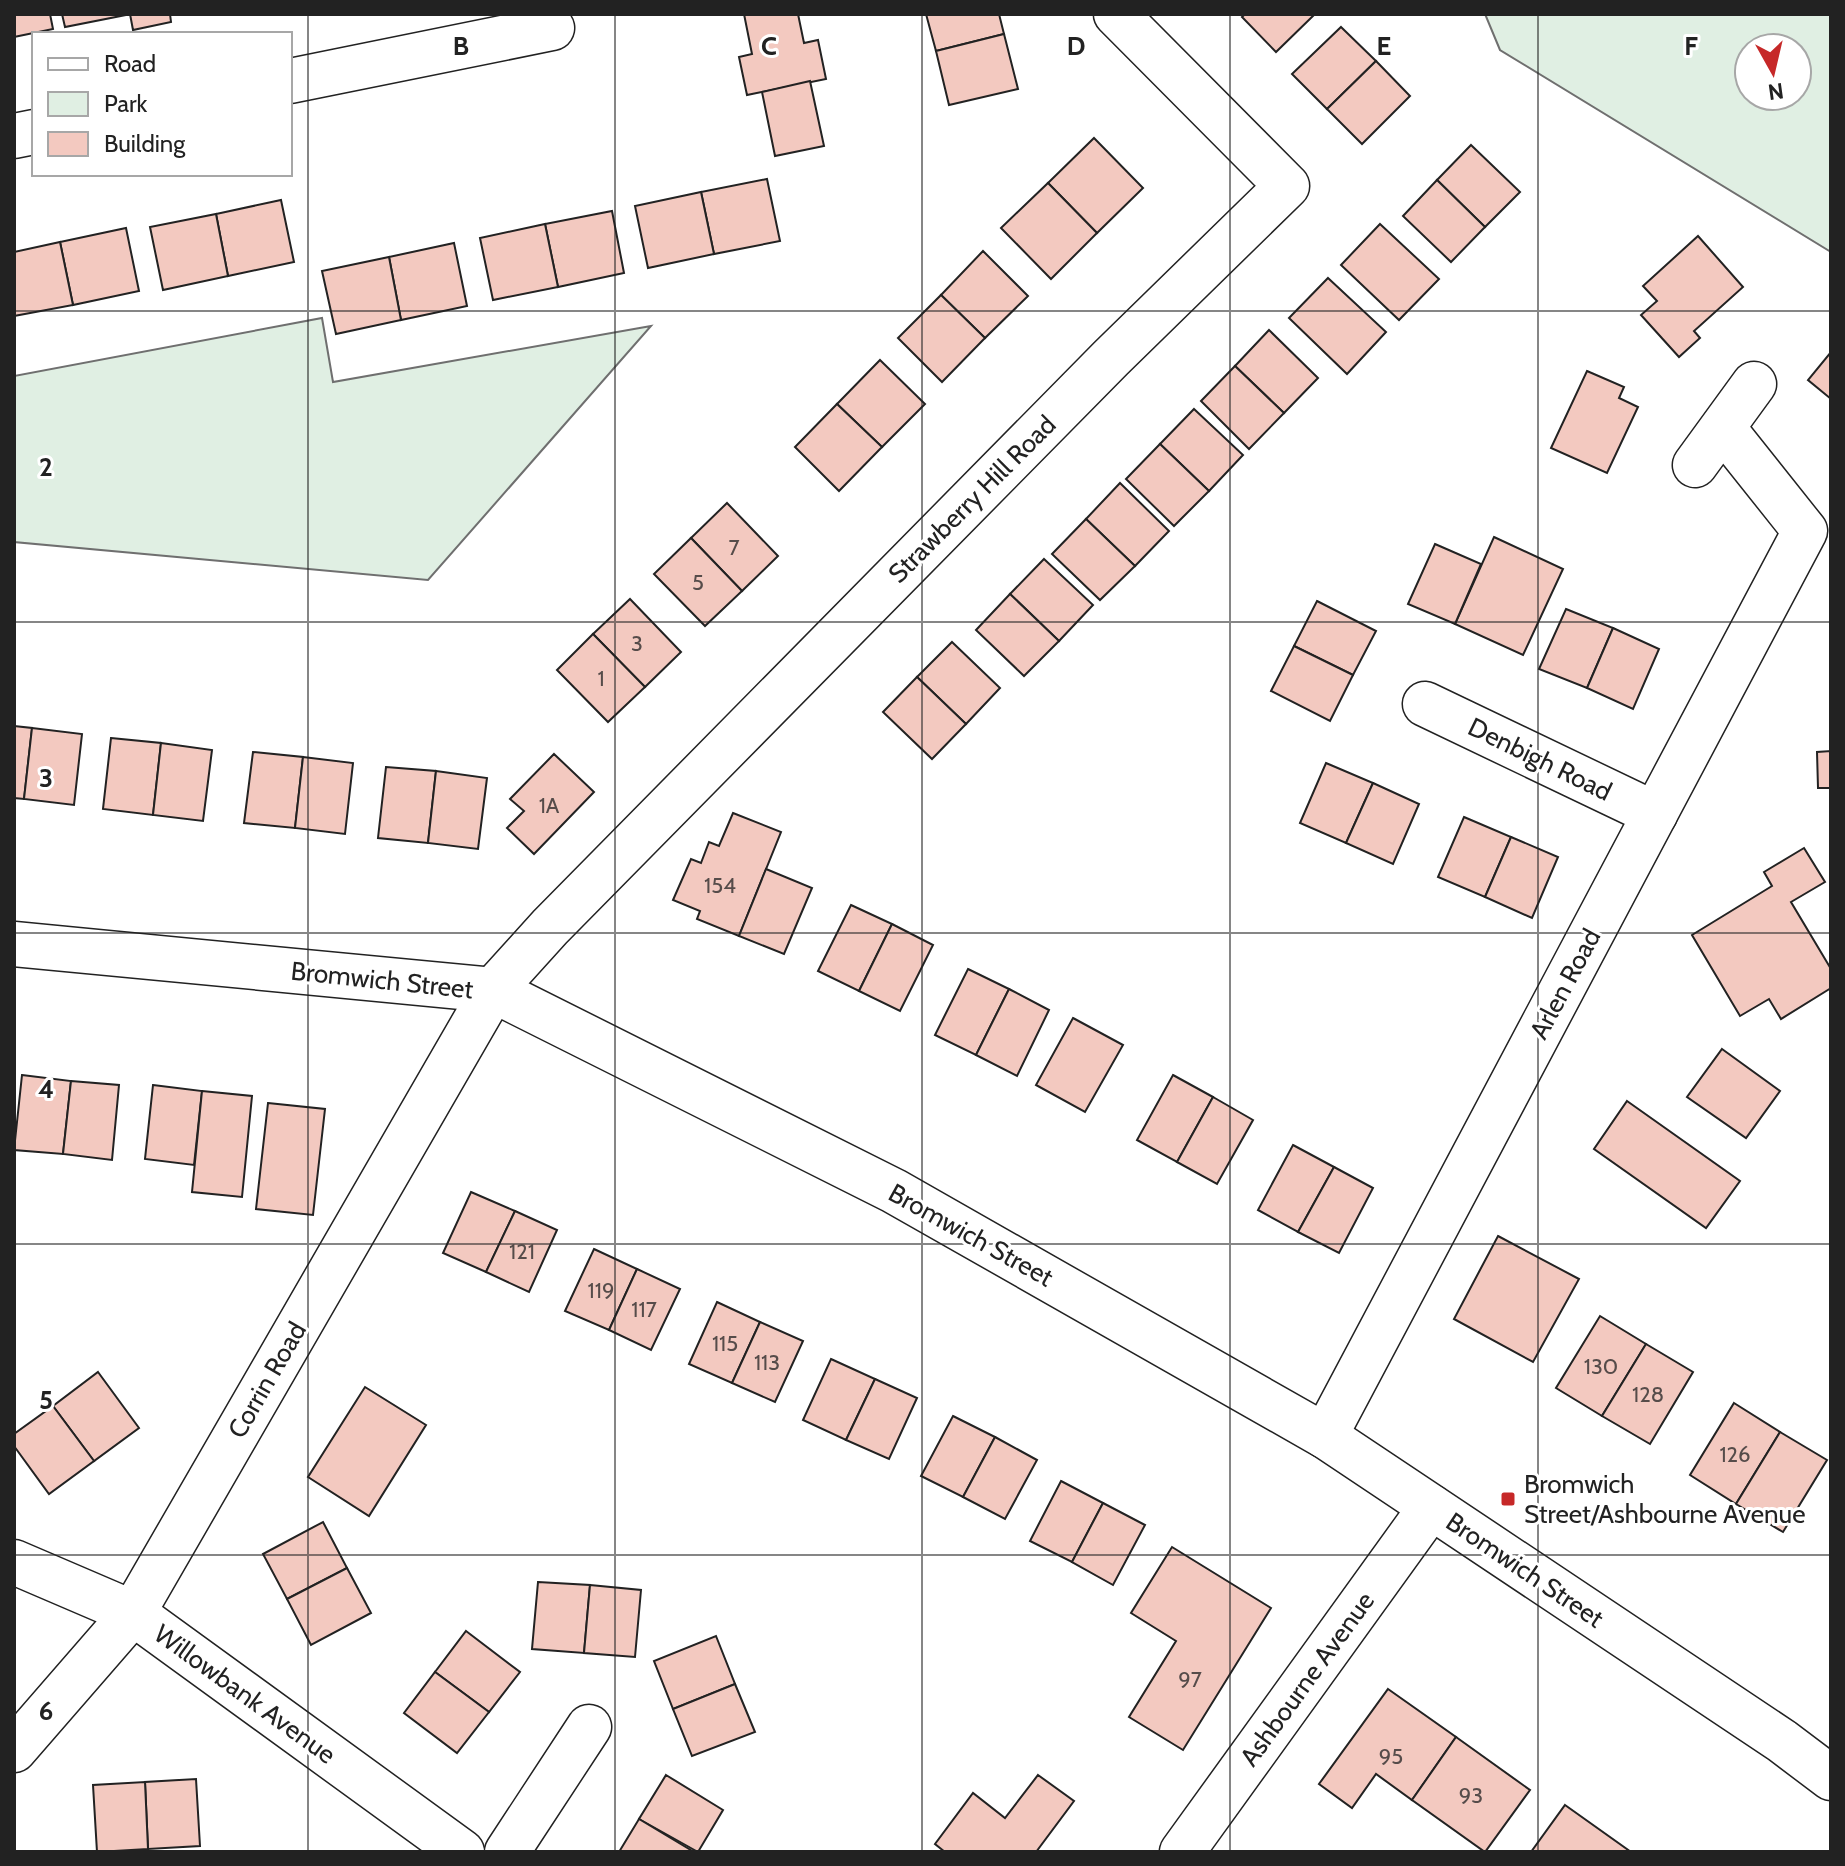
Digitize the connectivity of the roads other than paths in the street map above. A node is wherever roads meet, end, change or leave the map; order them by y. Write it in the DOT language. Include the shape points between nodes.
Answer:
graph roads {
  1 [pos="1116,14"];
  2 [pos="552,28"];
  3 [pos="292,81"];
  4 [pos="1754,384"];
  5 [pos="1723,428"];
  6 [pos="1695,465"];
  7 [pos="1425,704"];
  8 [pos="1655,814"];
  9 [pos="14,944"];
  10 [pos="493,990"];
  11 [pos="1325,1436"];
  12 [pos="1431,1507"];
  13 [pos="14,1562"];
  14 [pos="133,1613"];
  15 [pos="589,1727"];
  16 [pos="14,1750"];
  17 [pos="1831,1778"];
  18 [pos="462,1852"];
  19 [pos="507,1852"];
  20 [pos="1182,1852"];
  1 -- 10 [label="street, Strawberry Hill Road" via="1287,186 1111,358"];
  2 -- 3 [label="street"];
  4 -- 5 [label="street"];
  5 -- 6 [label="street"];
  5 -- 8 [label="street, Arlen Road" via="1805,531"];
  7 -- 8 [label="street, Denbigh Road"];
  8 -- 11 [label="street, Arlen Road"];
  9 -- 10 [label="street, Bromwich Street"];
  10 -- 11 [label="street, Bromwich Street" via="894,1191"];
  10 -- 14 [label="street, Corrin Road"];
  11 -- 12 [label="street, Bromwich Street"];
  12 -- 17 [label="street, Bromwich Street"];
  12 -- 20 [label="street, Ashbourne Avenue"];
  13 -- 14 [label="street, Willowbank Avenue"];
  14 -- 16 [label="street, Corrin Road"];
  14 -- 18 [label="street, Willowbank Avenue"];
  15 -- 19 [label="street"];
}
